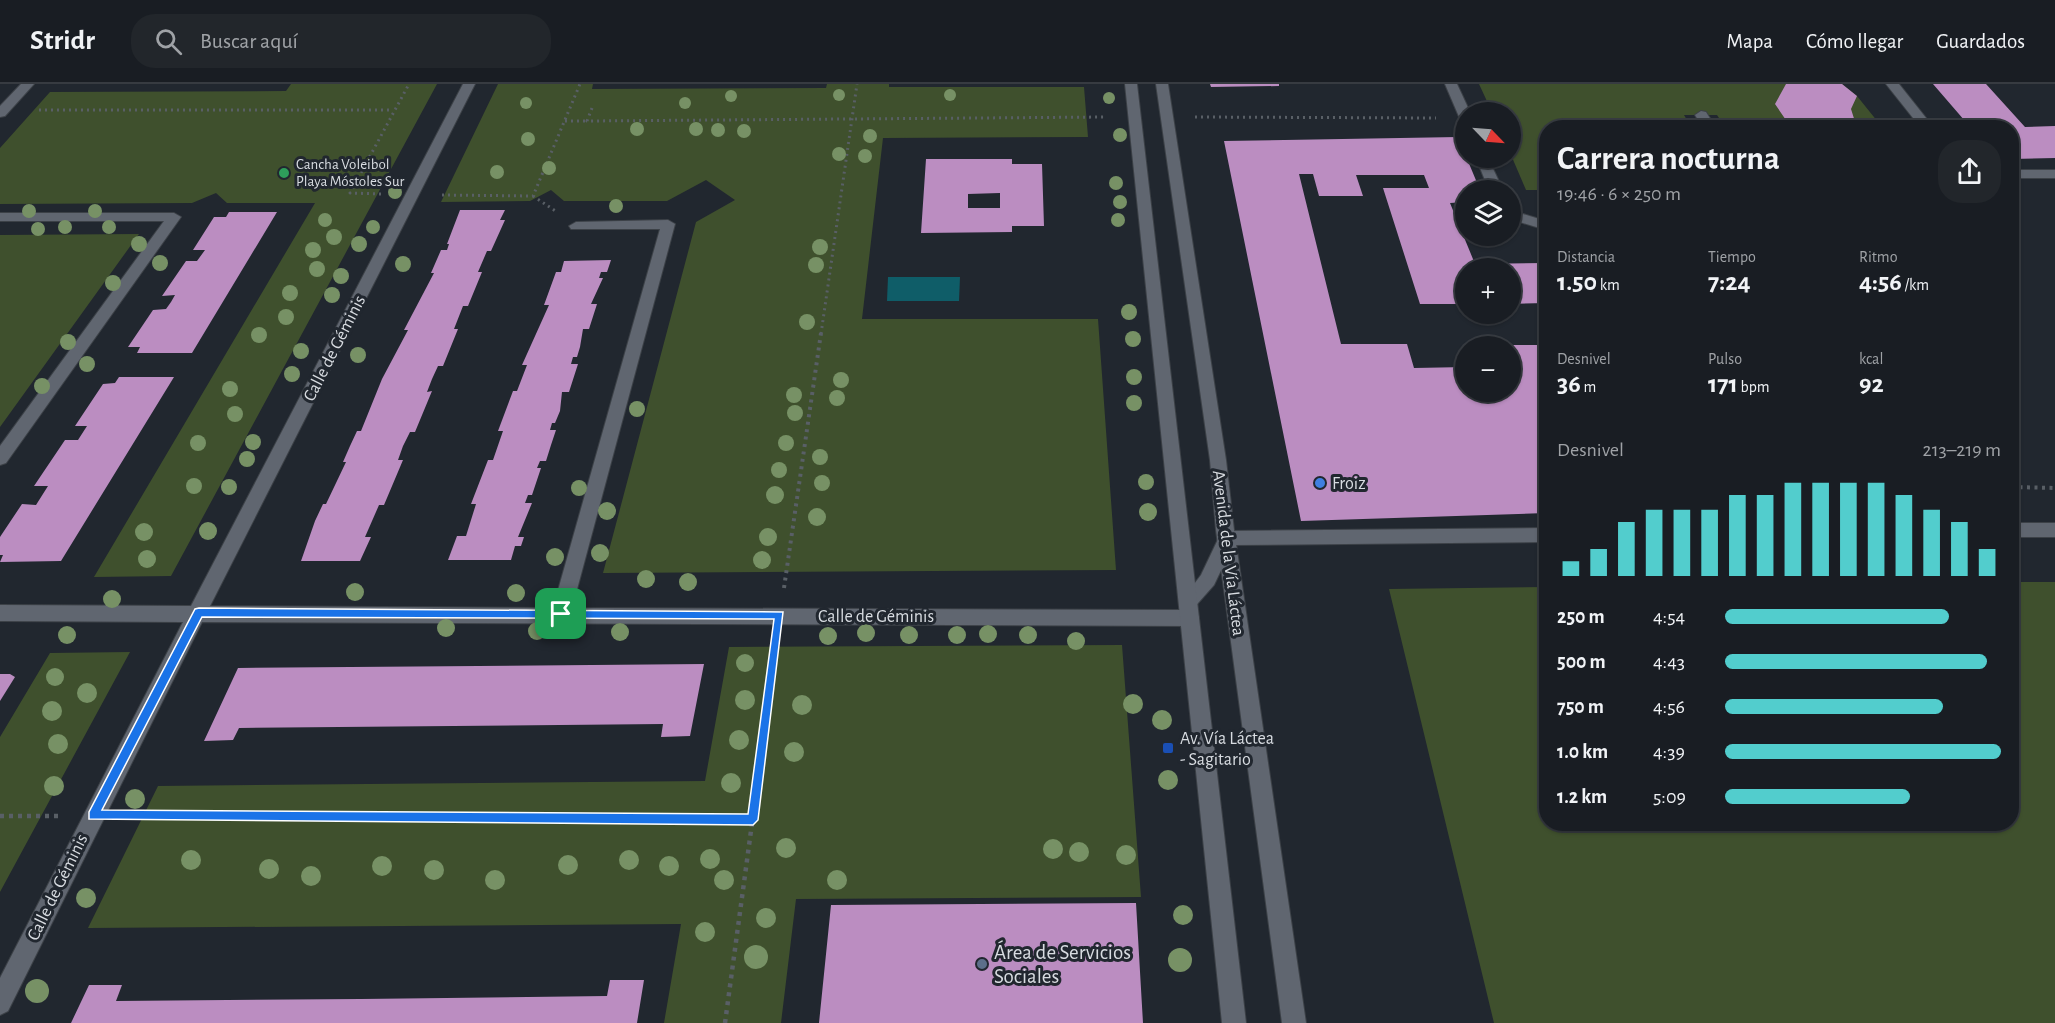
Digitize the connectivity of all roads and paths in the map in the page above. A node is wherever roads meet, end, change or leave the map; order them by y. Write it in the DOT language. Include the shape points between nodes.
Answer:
graph roads {
  1 [pos="28,84"];
  2 [pos="409,84"];
  3 [pos="469,84"];
  4 [pos="857,84"];
  5 [pos="1131,84"];
  6 [pos="1162,84"];
  7 [pos="1451,84"];
  8 [pos="1892,84"];
  9 [pos="1458,102"];
  10 [pos="592,108"];
  11 [pos="1,112"];
  12 [pos="1701,115"];
  13 [pos="1134,117"];
  14 [pos="1167,117"];
  15 [pos="852,119"];
  16 [pos="1455,119"];
  17 [pos="1704,120"];
  18 [pos="1922,120"];
  19 [pos="564,121"];
  20 [pos="587,121"];
  21 [pos="2019,174"];
  22 [pos="2055,174"];
  23 [pos="0,217"];
  24 [pos="1521,218"];
  25 [pos="1539,224"];
  26 [pos="576,225"];
  27 [pos="0,459"];
  28 [pos="2019,487"];
  29 [pos="2055,488"];
  30 [pos="2019,530"];
  31 [pos="2055,530"];
  32 [pos="1539,535"];
  33 [pos="1227,538"];
  34 [pos="1189,611"];
  35 [pos="199,612"];
  36 [pos="0,614"];
  37 [pos="561,614"];
  38 [pos="780,615"];
  39 [pos="93,815"];
  40 [pos="0,816"];
  41 [pos="753,820"];
  42 [pos="0,1003"];
  43 [pos="725,1023"];
  44 [pos="1234,1023"];
  45 [pos="1294,1023"];
  1 -- 11 [label="street"];
  2 -- 11 [label="path" via="393,110"];
  3 -- 35 [label="street, Calle de Géminis"];
  4 -- 15 [label="path"];
  5 -- 13 [label="street"];
  6 -- 14 [label="street, Avenida de la Vía Láctea"];
  7 -- 9 [label="street"];
  8 -- 18 [label="street"];
  10 -- 20 [label="path"];
  12 -- 17 [label="street"];
  13 -- 15 [label="path"];
  13 -- 34 [label="street"];
  14 -- 16 [label="path"];
  14 -- 33 [label="street, Avenida de la Vía Láctea"];
  15 -- 20 [label="path"];
  15 -- 38 [label="path"];
  19 -- 20 [label="path"];
  21 -- 22 [label="street"];
  23 -- 27 [label="street" via="174,217"];
  24 -- 25 [label="street"];
  26 -- 37 [label="street" via="668,224"];
  28 -- 29 [label="path"];
  30 -- 31 [label="street"];
  32 -- 33 [label="street"];
  33 -- 34 [label="street"];
  33 -- 45 [label="street, Avenida de la Vía Láctea"];
  34 -- 38 [label="street, Calle de Géminis"];
  34 -- 44 [label="street"];
  35 -- 36 [label="street, Calle de Géminis"];
  35 -- 37 [label="street, Calle de Géminis"];
  35 -- 39 [label="street, Calle de Géminis"];
  37 -- 38 [label="street, Calle de Géminis"];
  38 -- 41 [label="path"];
  39 -- 40 [label="path"];
  39 -- 41 [label="path"];
  39 -- 42 [label="street, Calle de Géminis"];
  41 -- 43 [label="path"];
}
